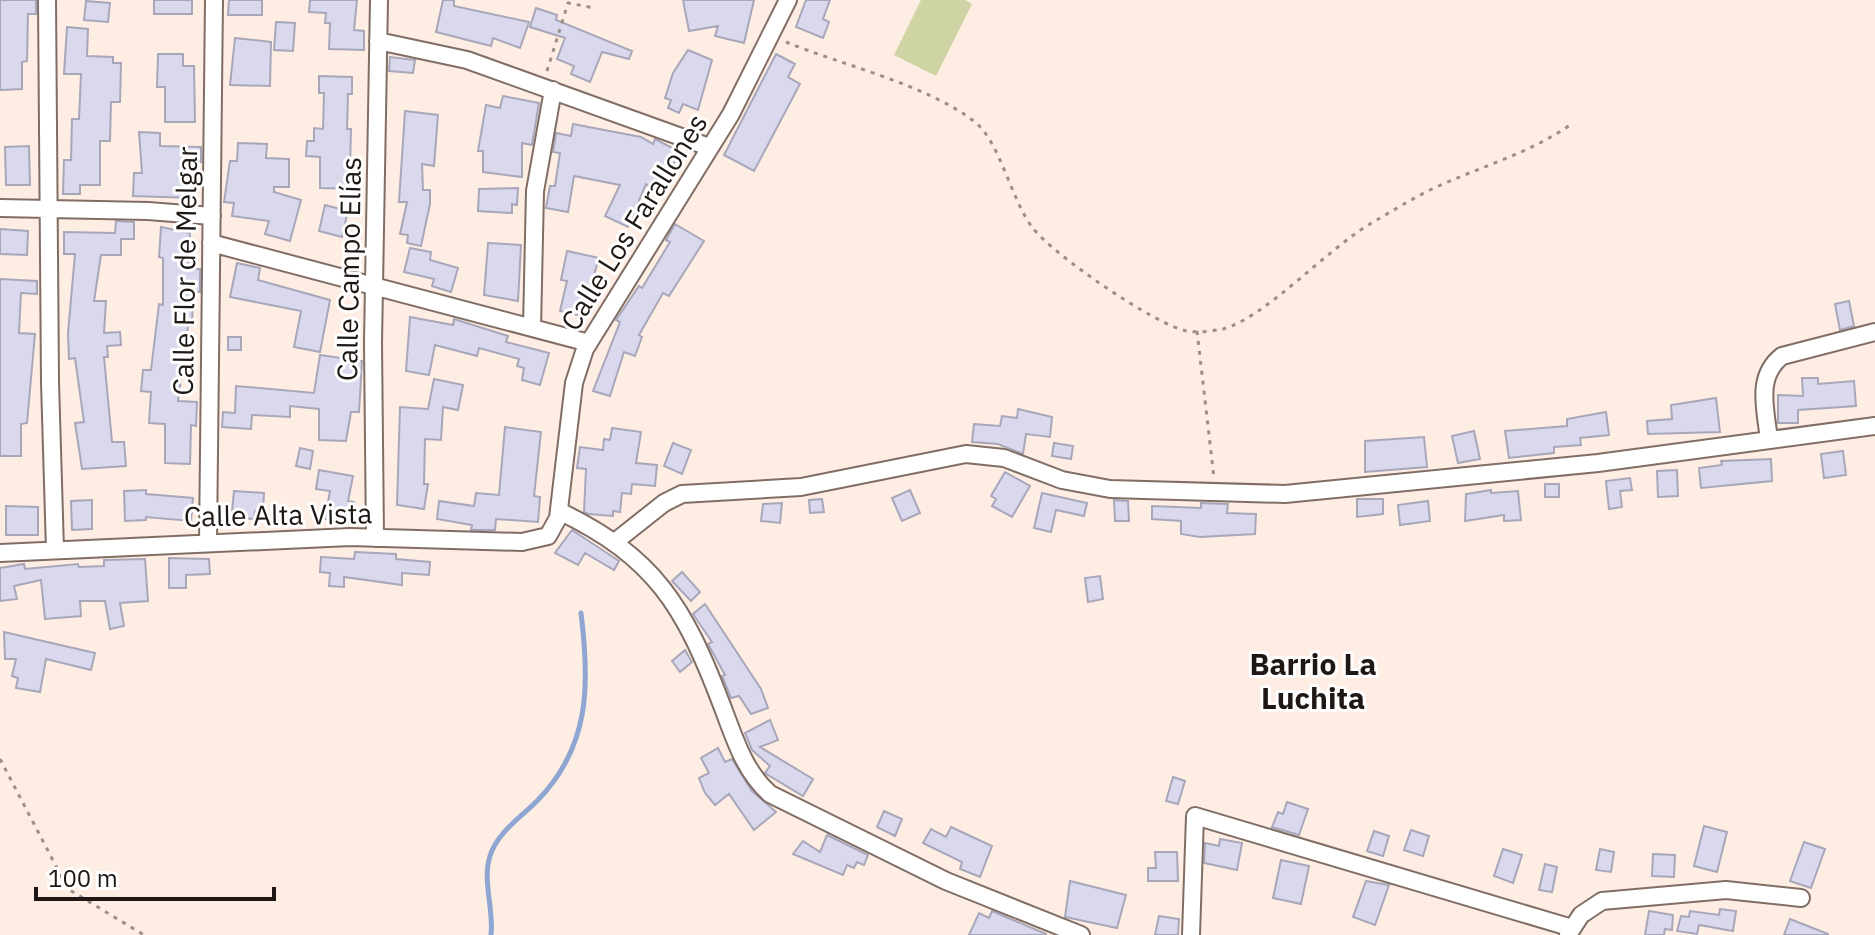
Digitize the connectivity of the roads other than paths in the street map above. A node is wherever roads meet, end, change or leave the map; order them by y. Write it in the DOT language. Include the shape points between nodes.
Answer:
graph roads {
  1 [pos="47,0"];
  2 [pos="214,0"];
  3 [pos="379,0"];
  4 [pos="788,0"];
  5 [pos="378,41"];
  6 [pos="548,88"];
  7 [pos="709,147"];
  8 [pos="0,208"];
  9 [pos="48,209"];
  10 [pos="212,216"];
  11 [pos="211,243"];
  12 [pos="374,285"];
  13 [pos="532,328"];
  14 [pos="1875,332"];
  15 [pos="589,343"];
  16 [pos="1875,426"];
  17 [pos="1769,440"];
  18 [pos="559,511"];
  19 [pos="554,530"];
  20 [pos="375,538"];
  21 [pos="616,541"];
  22 [pos="208,542"];
  23 [pos="55,550"];
  24 [pos="0,553"];
  25 [pos="1801,898"];
  26 [pos="1570,931"];
  27 [pos="1081,935"];
  28 [pos="1191,935"];
  1 -- 9 [label="street"];
  2 -- 10 [label="street, Calle Flor de Melgar"];
  3 -- 5 [label="street, Calle Campo Elías"];
  4 -- 7 [label="street, Calle Los Farallones"];
  5 -- 6 [label="street" via="467,60"];
  5 -- 12 [label="street, Calle Campo Elías"];
  6 -- 7 [label="street"];
  6 -- 13 [label="street" via="535,191"];
  7 -- 15 [label="street, Calle Los Farallones"];
  8 -- 9 [label="street"];
  9 -- 10 [label="street"];
  9 -- 23 [label="street"];
  10 -- 11 [label="street, Calle Flor de Melgar"];
  11 -- 12 [label="street"];
  11 -- 22 [label="street, Calle Flor de Melgar"];
  12 -- 13 [label="street"];
  12 -- 20 [label="street, Calle Campo Elías"];
  13 -- 15 [label="street"];
  14 -- 17 [label="street" via="1775,362 1764,385"];
  15 -- 18 [label="street, Calle Los Farallones" via="574,383"];
  16 -- 17 [label="street"];
  17 -- 21 [label="street" via="1285,494 1110,489 1062,480 1004,458 966,454 801,487 682,494"];
  18 -- 19 [label="street, Calle Los Farallones"];
  18 -- 21 [label="street"];
  19 -- 20 [label="street, Calle Alta Vista" via="542,539 522,542"];
  20 -- 22 [label="street, Calle Alta Vista"];
  21 -- 27 [label="street" via="683,614 749,771 770,794 946,881"];
  22 -- 23 [label="street, Calle Alta Vista"];
  23 -- 24 [label="street, Calle Alta Vista"];
  25 -- 26 [label="street" via="1726,890 1602,901"];
  26 -- 28 [label="street" via="1195,816"];
}
